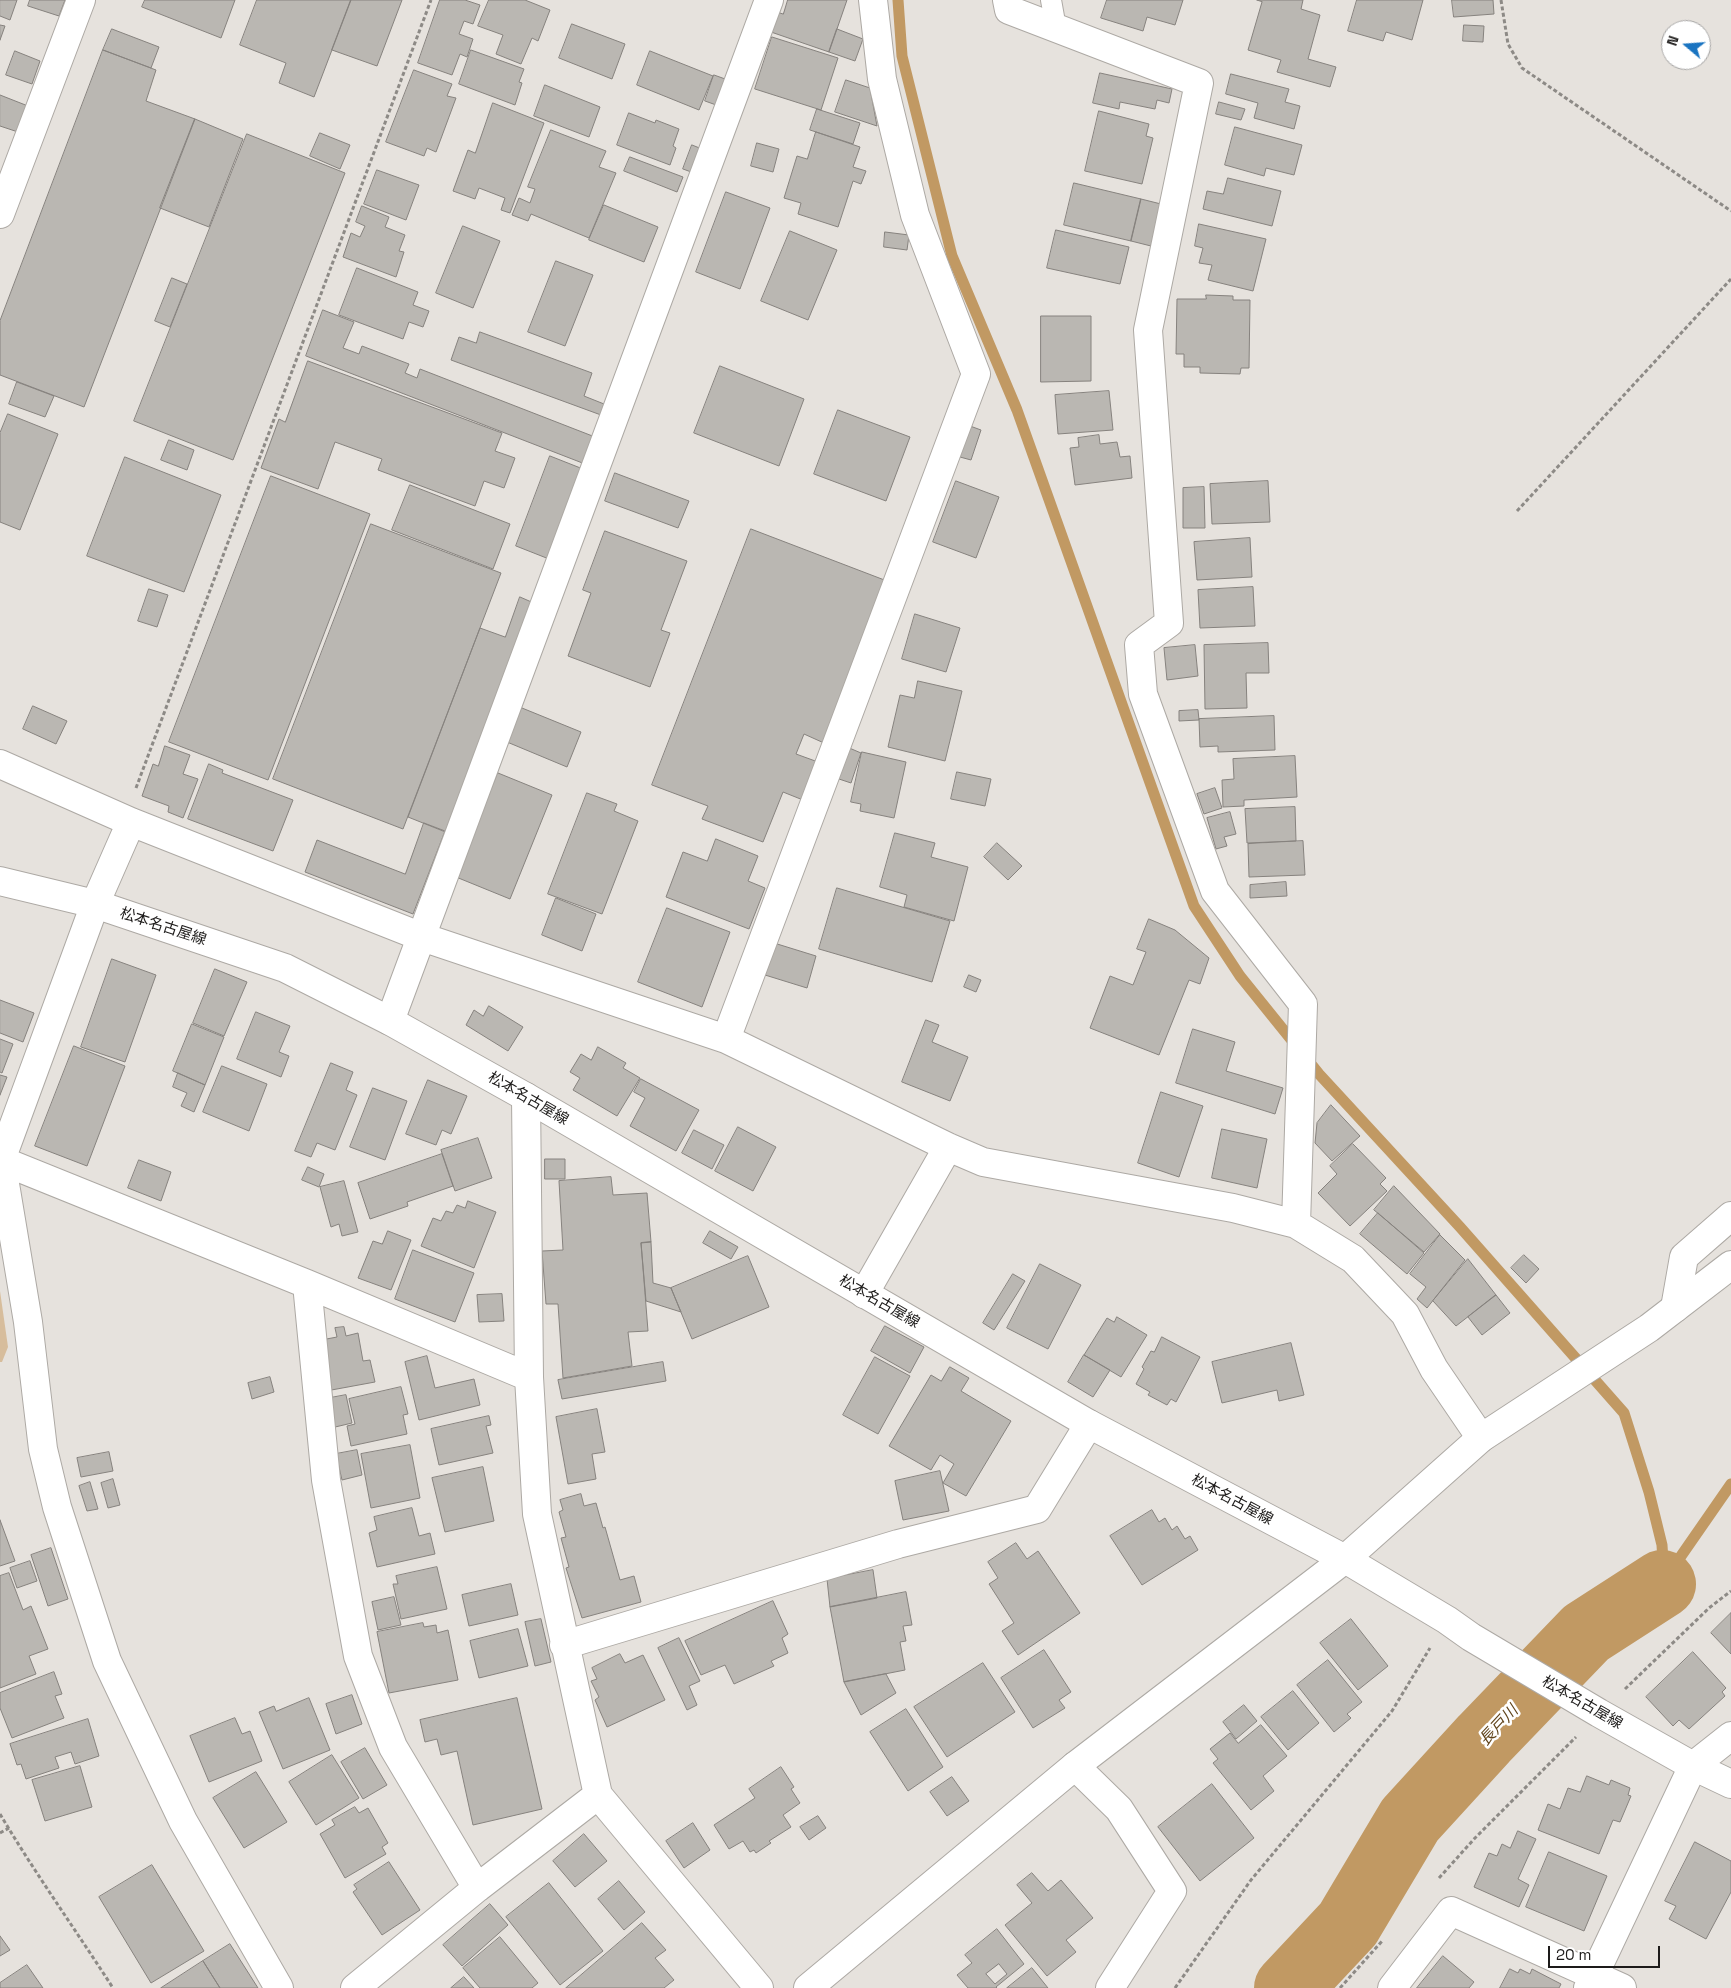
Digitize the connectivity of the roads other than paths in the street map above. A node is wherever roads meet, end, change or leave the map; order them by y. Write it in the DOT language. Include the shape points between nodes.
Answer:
graph roads {
  1 [pos="81,0"];
  2 [pos="769,0"];
  3 [pos="873,0"];
  4 [pos="1007,0"];
  5 [pos="1051,0"];
  6 [pos="1056,28"];
  7 [pos="3,196"];
  8 [pos="0,764"];
  9 [pos="128,821"];
  10 [pos="0,882"];
  11 [pos="95,904"];
  12 [pos="422,937"];
  13 [pos="390,1021"];
  14 [pos="726,1039"];
  15 [pos="526,1097"];
  16 [pos="948,1147"];
  17 [pos="1,1160"];
  18 [pos="1731,1216"];
  19 [pos="1296,1224"];
  20 [pos="1731,1265"];
  21 [pos="307,1284"];
  22 [pos="864,1294"];
  23 [pos="1675,1308"];
  24 [pos="529,1377"];
  25 [pos="1089,1424"];
  26 [pos="1481,1438"];
  27 [pos="1345,1559"];
  28 [pos="564,1645"];
  29 [pos="1731,1736"];
  30 [pos="1075,1766"];
  31 [pos="1693,1766"];
  32 [pos="1731,1784"];
  33 [pos="598,1795"];
  34 [pos="477,1888"];
  35 [pos="1591,1982"];
  36 [pos="278,1988"];
  37 [pos="354,1988"];
  38 [pos="759,1988"];
  39 [pos="808,1988"];
  40 [pos="1110,1988"];
  41 [pos="1392,1988"];
  42 [pos="1622,1988"];
  1 -- 7 [label="street"];
  2 -- 12 [label="street"];
  3 -- 14 [label="street" via="882,79 916,215 976,374"];
  4 -- 6 [label="street" via="1009,10"];
  5 -- 6 [label="lane"];
  6 -- 19 [label="street" via="1199,83 1148,330 1169,622 1139,645 1143,694 1215,891 1303,1004"];
  8 -- 9 [label="street"];
  9 -- 11 [label="street"];
  9 -- 12 [label="street"];
  10 -- 11 [label="street, 松本名古屋線"];
  11 -- 13 [label="street, 松本名古屋線" via="285,968"];
  11 -- 17 [label="street"];
  12 -- 13 [label="street"];
  12 -- 14 [label="street"];
  13 -- 15 [label="street, 松本名古屋線"];
  14 -- 16 [label="street"];
  15 -- 22 [label="street, 松本名古屋線"];
  15 -- 24 [label="street"];
  16 -- 19 [label="street" via="983,1162 1234,1208"];
  16 -- 22 [label="street"];
  17 -- 21 [label="street"];
  17 -- 36 [label="street" via="28,1322 43,1450 57,1507 107,1661 183,1821"];
  18 -- 23 [label="street" via="1684,1257"];
  19 -- 26 [label="street" via="1354,1259 1405,1314 1434,1369"];
  20 -- 23 [label="street"];
  21 -- 24 [label="street"];
  21 -- 34 [label="street" via="326,1480 358,1656 393,1747"];
  22 -- 25 [label="street, 松本名古屋線"];
  23 -- 26 [label="street"];
  24 -- 28 [label="street" via="537,1514"];
  25 -- 27 [label="street, 松本名古屋線"];
  25 -- 28 [label="street" via="1037,1510 898,1544"];
  26 -- 27 [label="street"];
  27 -- 30 [label="street"];
  27 -- 31 [label="street, 松本名古屋線" via="1471,1637"];
  28 -- 33 [label="street"];
  29 -- 31 [label="street"];
  30 -- 39 [label="street"];
  30 -- 40 [label="street" via="1119,1809 1172,1891"];
  31 -- 32 [label="street, 松本名古屋線"];
  31 -- 35 [label="street"];
  33 -- 34 [label="street"];
  33 -- 38 [label="street"];
  34 -- 37 [label="street"];
  35 -- 41 [label="street" via="1451,1911"];
  35 -- 42 [label="street"];
}
